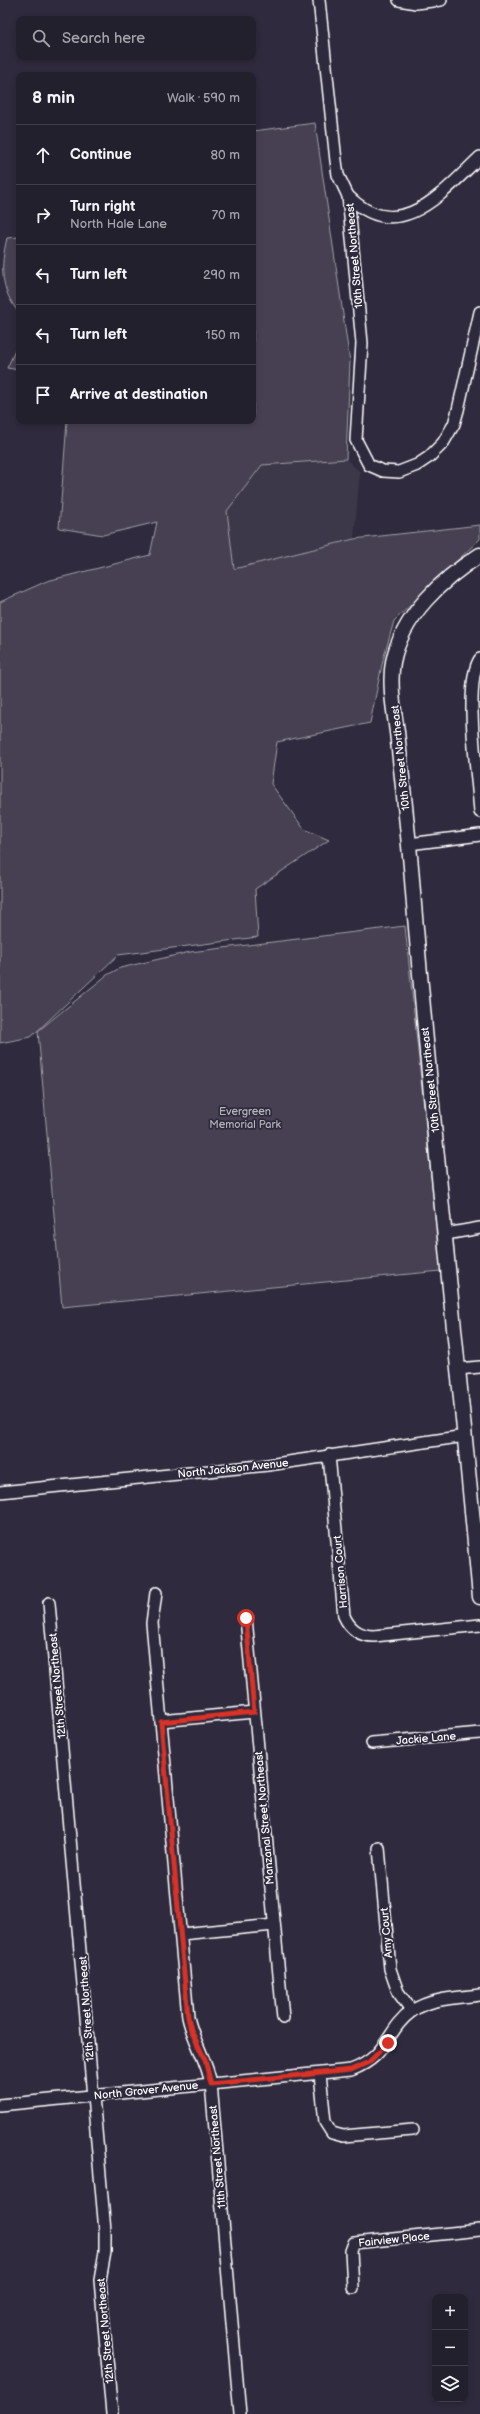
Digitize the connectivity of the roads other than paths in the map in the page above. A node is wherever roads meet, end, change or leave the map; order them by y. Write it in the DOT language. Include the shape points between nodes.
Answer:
graph roads {
  1 [pos="319,0"];
  2 [pos="399,0"];
  3 [pos="441,0"];
  4 [pos="479,161"];
  5 [pos="348,196"];
  6 [pos="480,312"];
  7 [pos="480,555"];
  8 [pos="480,659"];
  9 [pos="480,812"];
  10 [pos="480,835"];
  11 [pos="409,844"];
  12 [pos="480,1228"];
  13 [pos="446,1234"];
  14 [pos="480,1367"];
  15 [pos="458,1369"];
  16 [pos="465,1436"];
  17 [pos="329,1455"];
  18 [pos="0,1492"];
  19 [pos="477,1540"];
  20 [pos="156,1593"];
  21 [pos="480,1597"];
  22 [pos="49,1603"];
  23 [pos="246,1618"];
  24 [pos="480,1625"];
  25 [pos="254,1712"];
  26 [pos="161,1722"];
  27 [pos="480,1733"];
  28 [pos="372,1743"];
  29 [pos="379,1848"];
  30 [pos="274,1925"];
  31 [pos="181,1934"];
  32 [pos="480,1995"];
  33 [pos="412,2011"];
  34 [pos="283,2018"];
  35 [pos="320,2074"];
  36 [pos="211,2084"];
  37 [pos="92,2096"];
  38 [pos="0,2105"];
  39 [pos="413,2130"];
  40 [pos="480,2230"];
  41 [pos="353,2288"];
  42 [pos="112,2414"];
  43 [pos="240,2414"];
  1 -- 5 [label="street, 10th Street Northeast" via="338,175"];
  2 -- 3 [label="street" via="408,3"];
  4 -- 5 [label="street" via="437,199 408,214 396,217 373,213"];
  5 -- 6 [label="street, 10th Street Northeast" via="362,343 356,440 369,465 383,471 399,472 430,458 443,443 454,424 458,410"];
  7 -- 11 [label="main road, 10th Street Northeast" via="428,598 404,628 392,665 392,694"];
  8 -- 9 [label="street" via="472,677 472,698"];
  10 -- 11 [label="street"];
  11 -- 13 [label="main road, 10th Street Northeast"];
  12 -- 13 [label="street"];
  13 -- 15 [label="main road, 10th Street Northeast"];
  14 -- 15 [label="street"];
  15 -- 16 [label="main road, 10th Street Northeast"];
  16 -- 17 [label="street, North Jackson Avenue"];
  16 -- 19 [label="main road, 10th Street Northeast"];
  17 -- 18 [label="street, North Jackson Avenue" via="268,1465"];
  17 -- 24 [label="street, Harrison Court" via="344,1616 352,1629 366,1636 374,1636"];
  19 -- 21 [label="main road, 10th Street Northeast"];
  20 -- 26 [label="street, 11th Street Northeast" via="152,1622"];
  22 -- 37 [label="street, 12th Street Northeast"];
  23 -- 25 [label="street, Manzanal Street Northeast"];
  25 -- 26 [label="street"];
  25 -- 30 [label="street, Manzanal Street Northeast"];
  26 -- 31 [label="street, 11th Street Northeast"];
  27 -- 28 [label="street, Jackie Lane"];
  29 -- 33 [label="street, Amy Court" via="390,1969 398,1992"];
  30 -- 31 [label="street"];
  30 -- 34 [label="street, Manzanal Street Northeast"];
  31 -- 36 [label="street, 11th Street Northeast" via="188,2017 205,2060"];
  32 -- 33 [label="street" via="440,2000"];
  33 -- 35 [label="street, North Grover Avenue" via="382,2050 369,2062 351,2070"];
  35 -- 36 [label="street, North Grover Avenue"];
  35 -- 39 [label="street" via="325,2122 332,2133 342,2136"];
  36 -- 37 [label="street, North Grover Avenue"];
  36 -- 43 [label="street, 11th Street Northeast"];
  37 -- 38 [label="street, North Grover Avenue"];
  37 -- 42 [label="street, 12th Street Northeast" via="106,2243 100,2280"];
  40 -- 41 [label="street, Fairview Place" via="354,2243 351,2251"];
}
